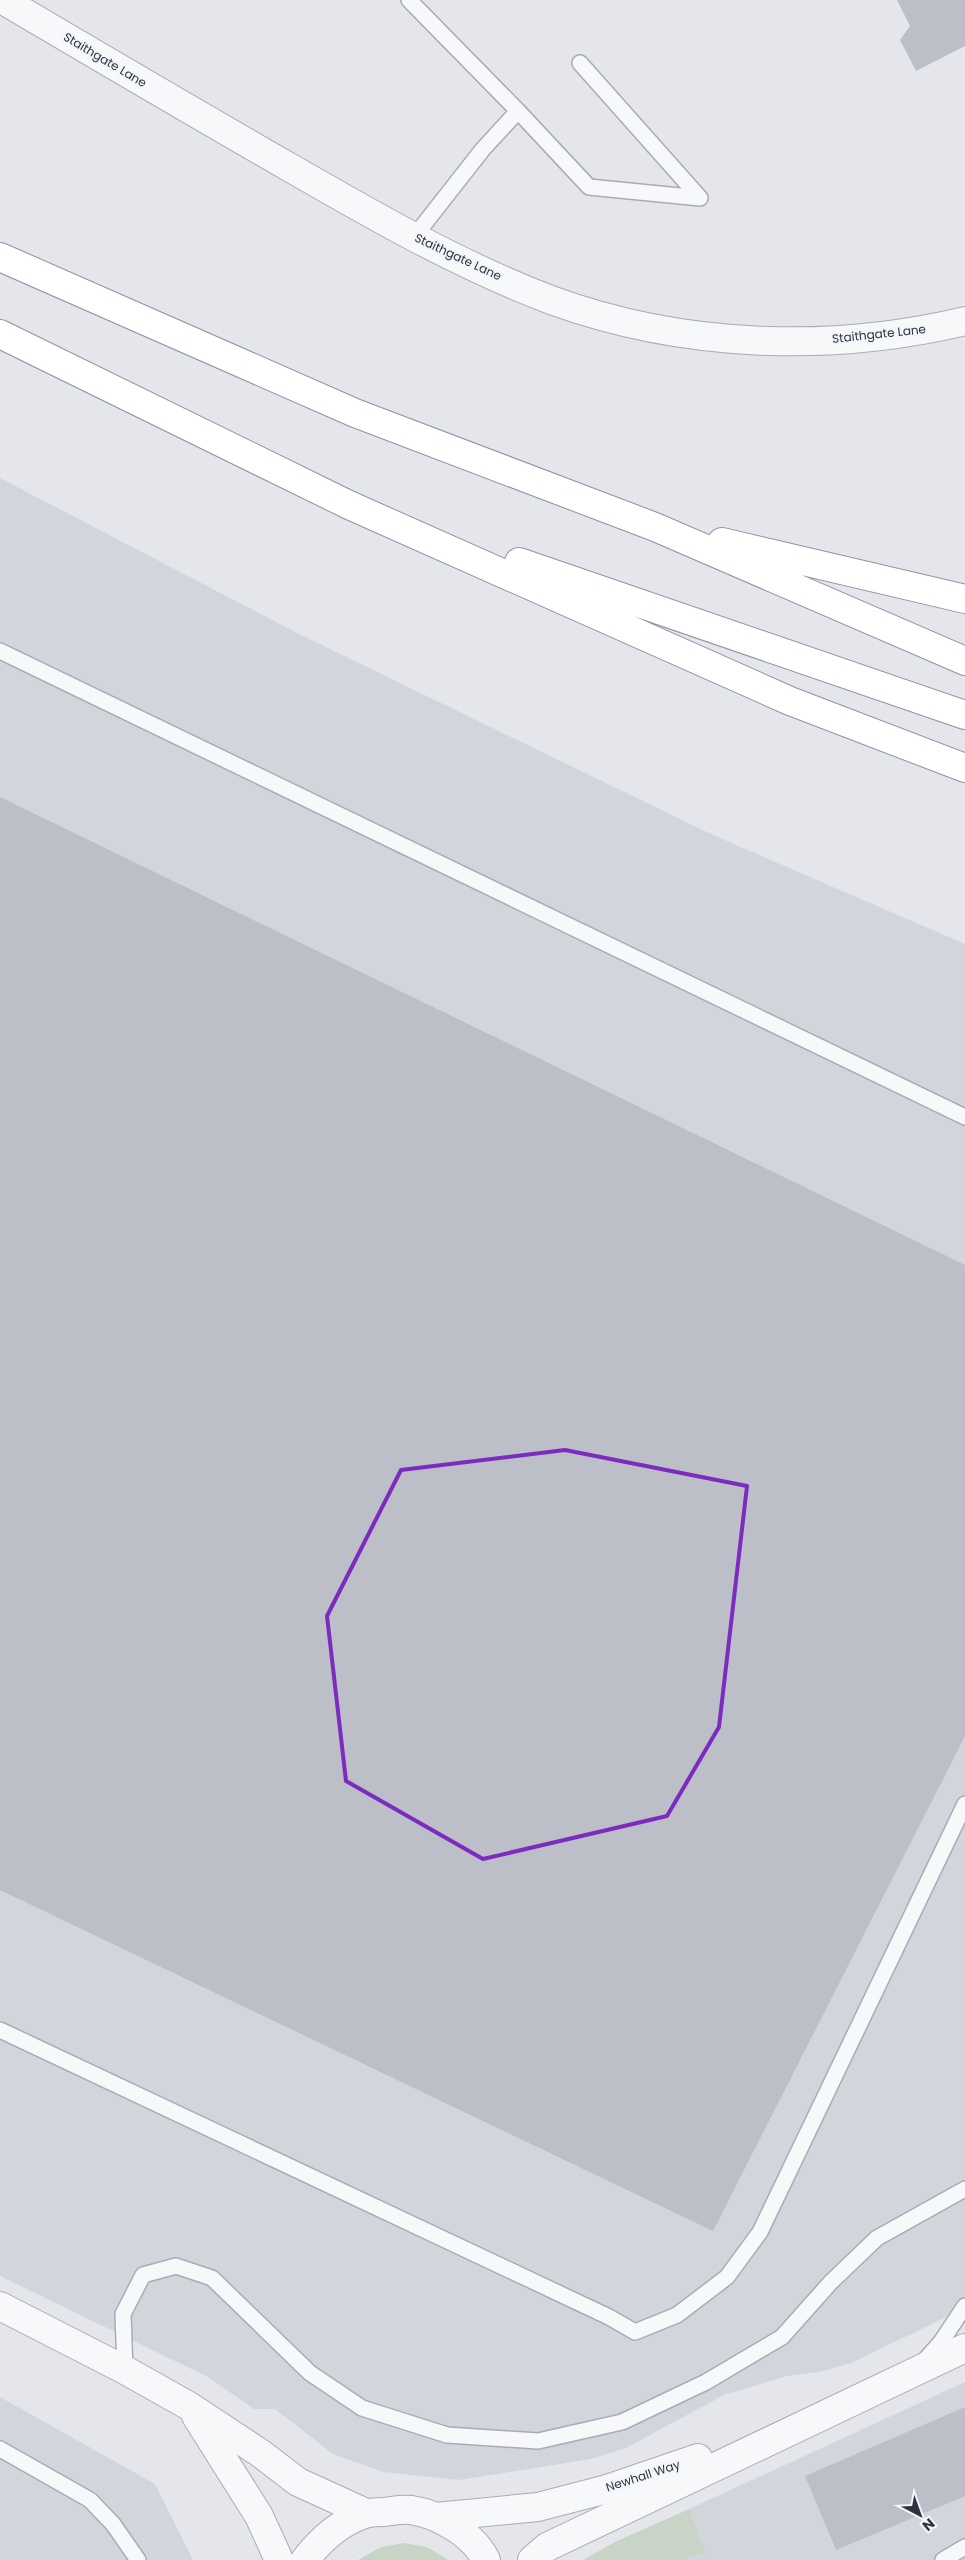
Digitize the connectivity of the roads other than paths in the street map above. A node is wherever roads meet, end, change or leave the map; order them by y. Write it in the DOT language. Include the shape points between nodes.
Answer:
graph roads {
  1 [pos="3,0"];
  2 [pos="410,0"];
  3 [pos="580,63"];
  4 [pos="518,111"];
  5 [pos="414,237"];
  6 [pos="0,257"];
  7 [pos="965,321"];
  8 [pos="0,334"];
  9 [pos="349,504"];
  10 [pos="655,527"];
  11 [pos="965,599"];
  12 [pos="0,651"];
  13 [pos="965,661"];
  14 [pos="965,715"];
  15 [pos="965,768"];
  16 [pos="965,1117"];
  17 [pos="965,1804"];
  18 [pos="0,2030"];
  19 [pos="965,2189"];
  20 [pos="0,2306"];
  21 [pos="965,2306"];
  22 [pos="965,2348"];
  23 [pos="126,2370"];
  24 [pos="912,2375"];
  25 [pos="843,2405"];
  26 [pos="189,2406"];
  27 [pos="0,2449"];
  28 [pos="366,2513"];
  29 [pos="436,2517"];
  30 [pos="965,2547"];
  31 [pos="138,2560"];
  32 [pos="279,2560"];
  33 [pos="305,2560"];
  34 [pos="486,2560"];
  35 [pos="532,2560"];
  36 [pos="944,2560"];
  1 -- 5 [label="street, Staithgate Lane" via="216,126"];
  2 -- 4 [label="lane"];
  3 -- 4 [label="lane" via="700,198 589,187"];
  4 -- 5 [label="lane" via="483,149"];
  5 -- 7 [label="street, Staithgate Lane" via="467,264 552,300 623,321 697,336 851,340"];
  6 -- 10 [label="highway" via="355,413"];
  8 -- 9 [label="highway"];
  9 -- 14 [label="highway"];
  9 -- 15 [label="highway" via="790,701"];
  10 -- 11 [label="highway"];
  10 -- 13 [label="highway"];
  12 -- 16 [label="lane"];
  17 -- 18 [label="lane" via="760,2232 727,2277 677,2315 635,2332"];
  19 -- 23 [label="lane" via="877,2238 831,2282 782,2337 706,2382 622,2422 538,2441 447,2436 362,2408 310,2373 212,2278 176,2266 143,2275 123,2314"];
  20 -- 23 [label="street"];
  21 -- 24 [label="lane" via="941,2342"];
  22 -- 24 [label="street, Newhall Way"];
  23 -- 26 [label="street"];
  24 -- 25 [label="street, Newhall Way"];
  25 -- 29 [label="street, Newhall Way" via="607,2489 538,2506"];
  25 -- 35 [label="street, Newhall Way" via="547,2547"];
  26 -- 28 [label="street" via="260,2452 298,2482"];
  26 -- 32 [label="street" via="255,2509"];
  27 -- 31 [label="lane" via="90,2500 113,2524"];
  28 -- 29 [label="street, Newhall Way" via="411,2510"];
  28 -- 33 [label="street, Newhall Way" via="333,2530"];
  29 -- 34 [label="street, Newhall Way" via="458,2530 482,2551"];
  30 -- 36 [label="lane"];
}
